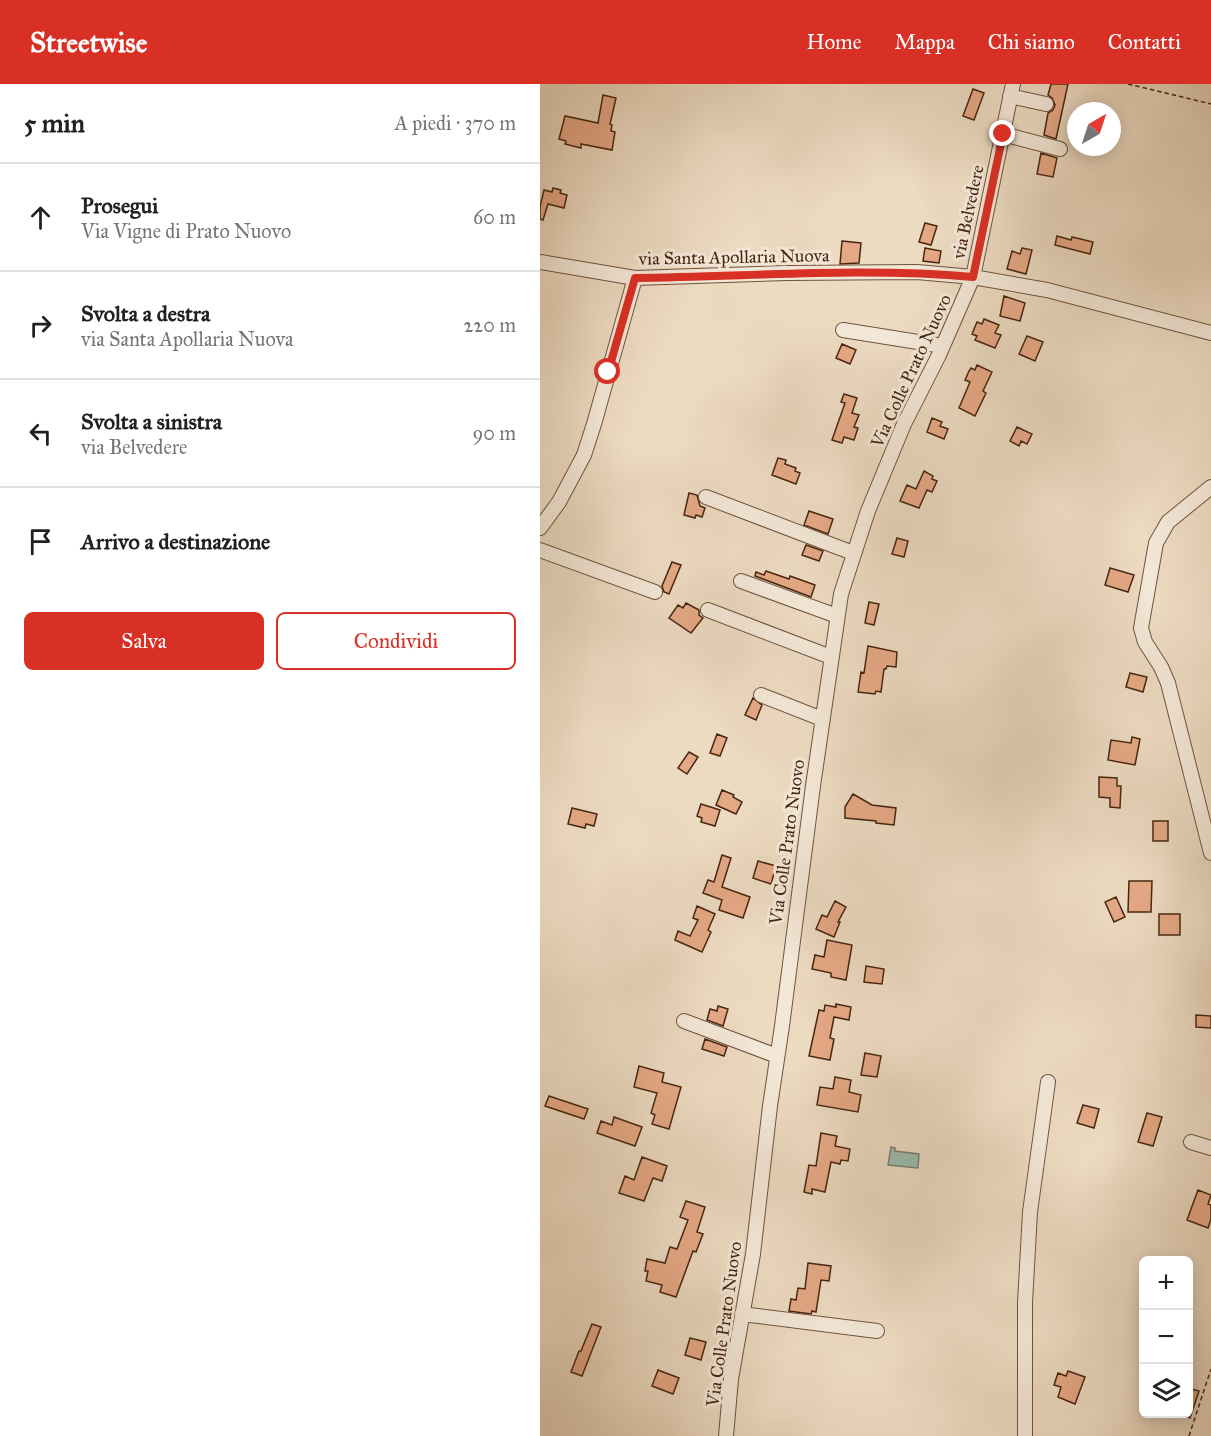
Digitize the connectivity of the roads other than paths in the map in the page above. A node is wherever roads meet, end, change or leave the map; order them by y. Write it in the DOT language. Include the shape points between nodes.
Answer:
graph roads {
  1 [pos="1012,90"];
  2 [pos="1046,104"];
  3 [pos="1003,134"];
  4 [pos="1060,150"];
  5 [pos="540,262"];
  6 [pos="973,277"];
  7 [pos="635,278"];
  8 [pos="843,330"];
  9 [pos="1211,333"];
  10 [pos="943,346"];
  11 [pos="1211,487"];
  12 [pos="706,497"];
  13 [pos="540,528"];
  14 [pos="540,550"];
  15 [pos="853,553"];
  16 [pos="741,581"];
  17 [pos="655,592"];
  18 [pos="708,610"];
  19 [pos="837,616"];
  20 [pos="831,657"];
  21 [pos="761,695"];
  22 [pos="822,719"];
  23 [pos="1211,853"];
  24 [pos="684,1022"];
  25 [pos="777,1056"];
  26 [pos="1048,1082"];
  27 [pos="1191,1142"];
  28 [pos="1211,1148"];
  29 [pos="742,1314"];
  30 [pos="877,1331"];
  31 [pos="726,1436"];
  32 [pos="1025,1436"];
  1 -- 2 [label="street"];
  1 -- 3 [label="street, via Belvedere"];
  3 -- 4 [label="street"];
  3 -- 6 [label="street, via Belvedere"];
  5 -- 7 [label="street, via Santa Apollaria Nuova"];
  6 -- 7 [label="street, via Santa Apollaria Nuova" via="917,272"];
  6 -- 9 [label="street, via Santa Apollaria Nuova" via="1047,290"];
  6 -- 10 [label="street, Via Colle Prato Nuovo"];
  7 -- 13 [label="street" via="584,455"];
  8 -- 10 [label="street"];
  10 -- 15 [label="street, Via Colle Prato Nuovo" via="904,424"];
  11 -- 23 [label="street" via="1173,517 1159,536 1142,628 1145,642 1168,683"];
  12 -- 15 [label="street"];
  14 -- 17 [label="street"];
  15 -- 19 [label="street, Via Colle Prato Nuovo"];
  16 -- 19 [label="street"];
  18 -- 20 [label="street"];
  19 -- 20 [label="street, Via Colle Prato Nuovo"];
  20 -- 22 [label="street, Via Colle Prato Nuovo"];
  21 -- 22 [label="street"];
  22 -- 25 [label="street, Via Colle Prato Nuovo"];
  24 -- 25 [label="street"];
  25 -- 29 [label="street, Via Colle Prato Nuovo"];
  26 -- 32 [label="street" via="1030,1212"];
  27 -- 28 [label="street"];
  29 -- 30 [label="street"];
  29 -- 31 [label="street, Via Colle Prato Nuovo"];
}
